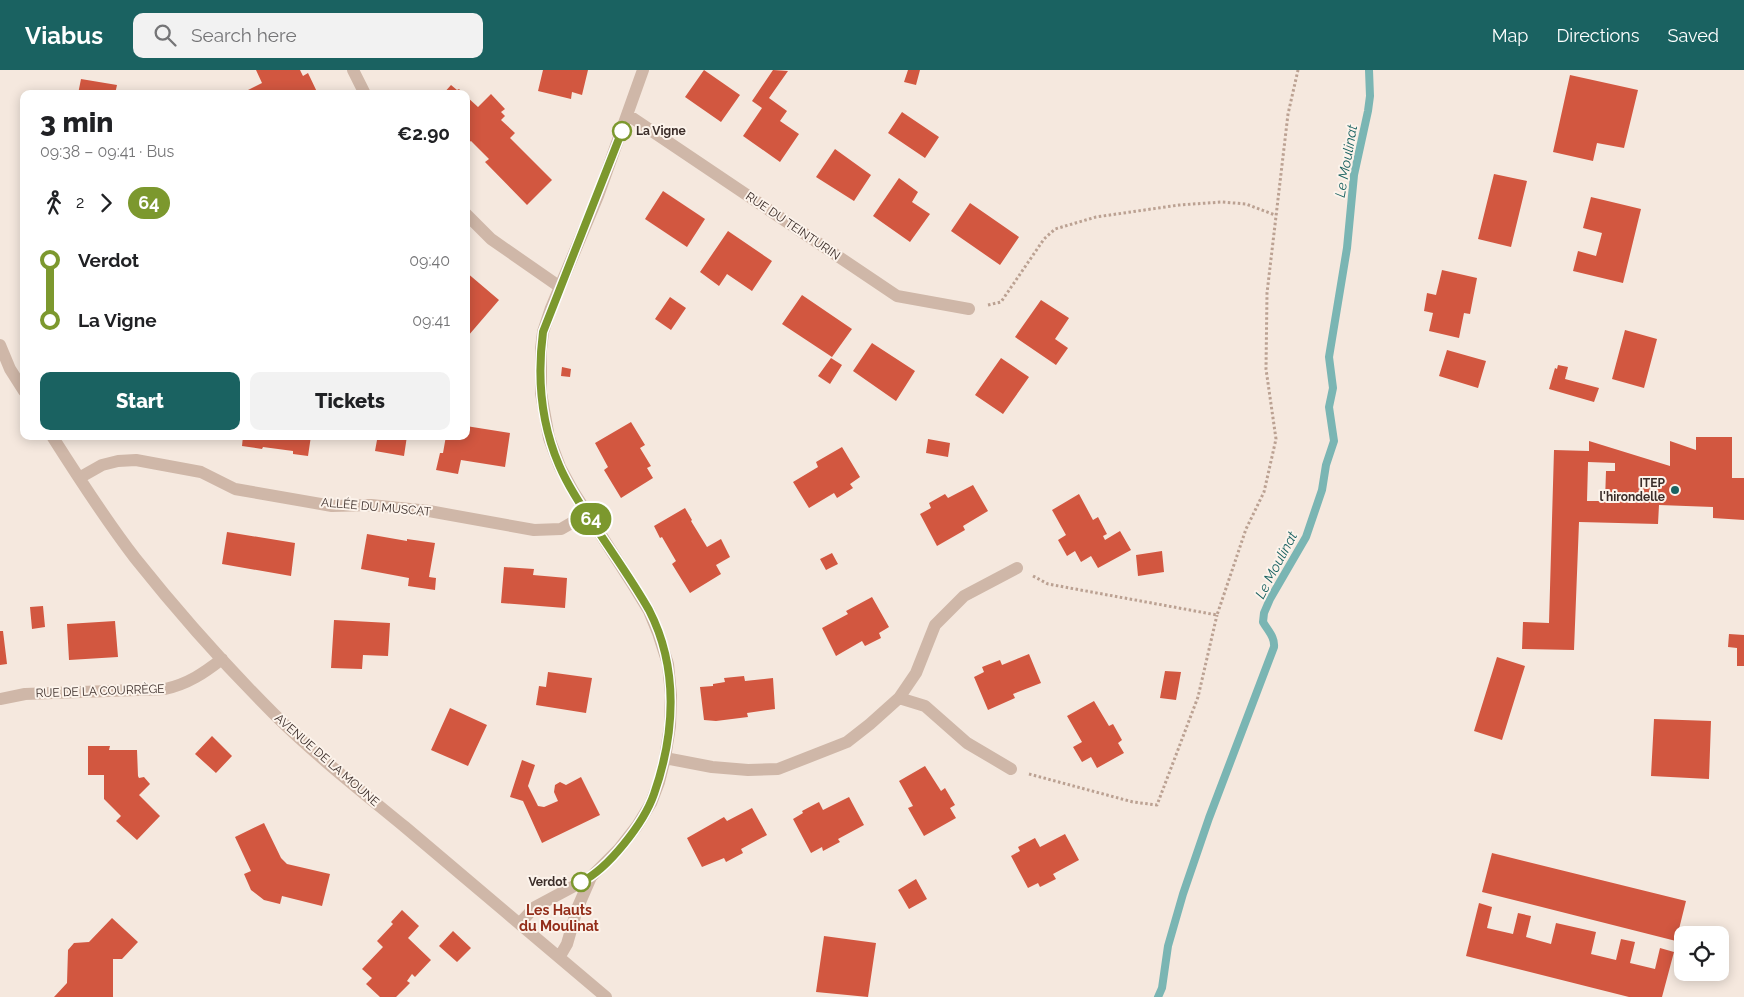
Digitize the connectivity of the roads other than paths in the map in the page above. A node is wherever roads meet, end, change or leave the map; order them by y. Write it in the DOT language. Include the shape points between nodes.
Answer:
graph roads {
  1 [pos="353,70"];
  2 [pos="643,70"];
  3 [pos="363,90"];
  4 [pos="628,115"];
  5 [pos="470,218"];
  6 [pos="560,287"];
  7 [pos="969,309"];
  8 [pos="0,345"];
  9 [pos="20,385"];
  10 [pos="54,440"];
  11 [pos="78,478"];
  12 [pos="587,514"];
  13 [pos="1017,568"];
  14 [pos="222,659"];
  15 [pos="899,698"];
  16 [pos="0,699"];
  17 [pos="666,758"];
  18 [pos="1011,770"];
  19 [pos="591,877"];
  20 [pos="520,923"];
  21 [pos="560,956"];
  22 [pos="606,997"];
  1 -- 3 [label="street"];
  2 -- 4 [label="street"];
  4 -- 6 [label="street"];
  4 -- 7 [label="street, RUE DU TEINTURIN" via="896,296"];
  5 -- 6 [label="street" via="491,238"];
  6 -- 12 [label="street" via="543,332 540,393 549,438 560,467"];
  8 -- 9 [label="street"];
  10 -- 11 [label="street, AVENUE DE LA MOUNE"];
  11 -- 12 [label="street, ALLÉE DU MUSCAT" via="102,465 136,460 201,472 234,489 332,506 371,505 429,511 534,530 561,529"];
  11 -- 14 [label="street, AVENUE DE LA MOUNE" via="135,557"];
  12 -- 17 [label="street" via="640,596 658,632 668,664 671,696"];
  13 -- 15 [label="street" via="964,596 935,625 916,673"];
  14 -- 16 [label="street, RUE DE LA COURRÈGE" via="183,685 165,689 25,694"];
  14 -- 20 [label="street, AVENUE DE LA MOUNE" via="303,742"];
  15 -- 17 [label="street" via="847,742 778,770 712,767"];
  15 -- 18 [label="street" via="925,706 967,743"];
  17 -- 19 [label="street" via="651,803 638,826"];
  19 -- 20 [label="street" via="535,907"];
  19 -- 21 [label="street"];
  20 -- 21 [label="street, AVENUE DE LA MOUNE"];
  21 -- 22 [label="street, AVENUE DE LA MOUNE"];
}
